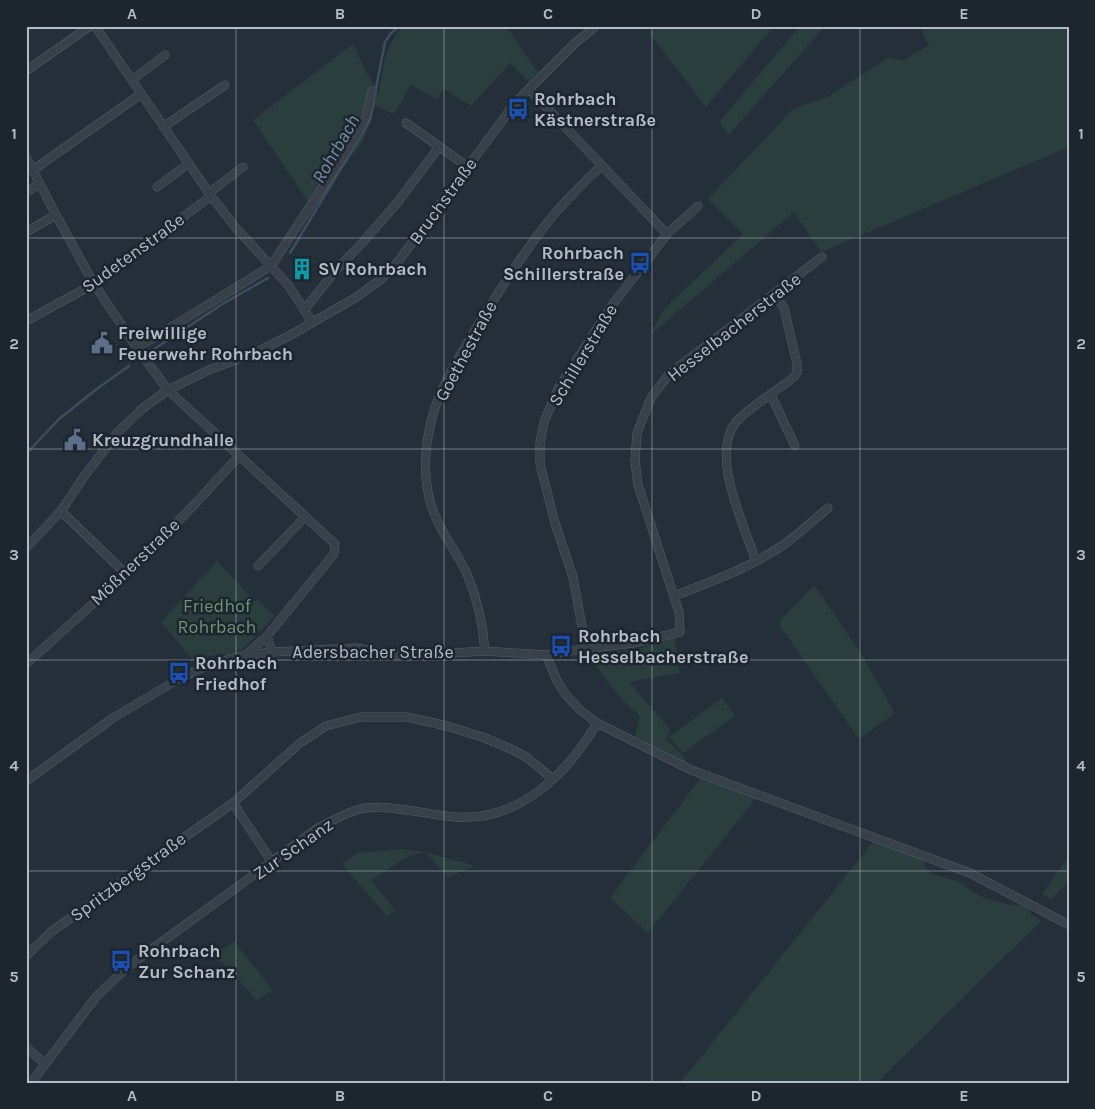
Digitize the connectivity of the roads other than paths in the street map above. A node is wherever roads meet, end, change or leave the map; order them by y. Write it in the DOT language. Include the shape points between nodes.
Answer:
graph roads {
  1 [pos="90,26"];
  2 [pos="95,26"];
  3 [pos="596,26"];
  4 [pos="165,55"];
  5 [pos="26,71"];
  6 [pos="132,80"];
  7 [pos="225,85"];
  8 [pos="529,89"];
  9 [pos="372,91"];
  10 [pos="141,94"];
  11 [pos="406,122"];
  12 [pos="163,127"];
  13 [pos="439,147"];
  14 [pos="26,156"];
  15 [pos="188,164"];
  16 [pos="601,166"];
  17 [pos="243,167"];
  18 [pos="468,167"];
  19 [pos="33,170"];
  20 [pos="40,184"];
  21 [pos="157,187"];
  22 [pos="26,192"];
  23 [pos="210,195"];
  24 [pos="698,206"];
  25 [pos="56,216"];
  26 [pos="26,232"];
  27 [pos="667,234"];
  28 [pos="822,257"];
  29 [pos="271,266"];
  30 [pos="94,284"];
  31 [pos="774,294"];
  32 [pos="304,310"];
  33 [pos="26,321"];
  34 [pos="312,322"];
  35 [pos="137,348"];
  36 [pos="168,390"];
  37 [pos="771,395"];
  38 [pos="795,446"];
  39 [pos="239,456"];
  40 [pos="828,508"];
  41 [pos="61,511"];
  42 [pos="305,517"];
  43 [pos="26,548"];
  44 [pos="756,561"];
  45 [pos="258,566"];
  46 [pos="126,574"];
  47 [pos="674,596"];
  48 [pos="680,632"];
  49 [pos="267,636"];
  50 [pos="586,648"];
  51 [pos="485,651"];
  52 [pos="272,652"];
  53 [pos="246,655"];
  54 [pos="546,655"];
  55 [pos="26,664"];
  56 [pos="597,723"];
  57 [pos="553,779"];
  58 [pos="26,781"];
  59 [pos="233,803"];
  60 [pos="272,862"];
  61 [pos="1069,925"];
  62 [pos="26,956"];
  63 [pos="26,1047"];
  64 [pos="45,1064"];
  65 [pos="31,1083"];
  1 -- 5 [label="street"];
  2 -- 6 [label="street"];
  3 -- 8 [label="street, Bruchstraße"];
  4 -- 6 [label="street"];
  6 -- 10 [label="street"];
  7 -- 12 [label="street"];
  8 -- 16 [label="street"];
  8 -- 18 [label="street, Bruchstraße" via="499,123"];
  9 -- 29 [label="street" via="366,117 357,136"];
  10 -- 12 [label="street"];
  10 -- 19 [label="street"];
  11 -- 13 [label="street"];
  12 -- 15 [label="street"];
  13 -- 18 [label="street"];
  13 -- 32 [label="street" via="392,208"];
  14 -- 19 [label="street"];
  15 -- 21 [label="street"];
  15 -- 23 [label="street"];
  16 -- 27 [label="street"];
  16 -- 51 [label="street, Goethestraße" via="546,224 497,294 460,354 432,417 426,444 425,474 429,499 440,528 467,574 482,618"];
  17 -- 23 [label="street, Sudetenstraße"];
  18 -- 34 [label="street, Bruchstraße" via="397,263 380,280 356,298"];
  19 -- 20 [label="street"];
  20 -- 22 [label="street"];
  20 -- 25 [label="street"];
  23 -- 29 [label="street"];
  23 -- 30 [label="street, Sudetenstraße"];
  24 -- 27 [label="street, Schillerstraße"];
  25 -- 26 [label="street"];
  25 -- 30 [label="street"];
  27 -- 50 [label="street, Schillerstraße" via="613,304 559,387 544,422 540,464 573,577"];
  28 -- 31 [label="street, Hesselbacherstraße"];
  29 -- 32 [label="street"];
  29 -- 35 [label="street"];
  30 -- 33 [label="street, Sudetenstraße"];
  30 -- 35 [label="street"];
  31 -- 37 [label="street" via="784,308 797,372 794,378"];
  31 -- 47 [label="street, Hesselbacherstraße" via="670,374 651,398 638,433 635,461 638,485"];
  32 -- 34 [label="street"];
  34 -- 36 [label="street, Bruchstraße" via="252,354 210,369"];
  35 -- 36 [label="street"];
  36 -- 39 [label="street"];
  36 -- 41 [label="street, Bruchstraße" via="118,432"];
  37 -- 38 [label="street"];
  37 -- 44 [label="street" via="738,420 728,435 726,450 730,486"];
  39 -- 42 [label="street"];
  39 -- 46 [label="street, Mößnerstraße"];
  40 -- 44 [label="street" via="786,543"];
  41 -- 43 [label="street, Bruchstraße"];
  41 -- 46 [label="street"];
  42 -- 45 [label="street"];
  42 -- 49 [label="street" via="335,544 334,554"];
  44 -- 47 [label="street"];
  46 -- 55 [label="street, Mößnerstraße"];
  47 -- 48 [label="street, Hesselbacherstraße"];
  48 -- 50 [label="street, Adersbacher Straße" via="634,643"];
  49 -- 52 [label="street"];
  49 -- 53 [label="street"];
  50 -- 54 [label="street, Adersbacher Straße"];
  51 -- 52 [label="street, Adersbacher Straße" via="386,654 357,648"];
  51 -- 54 [label="street, Adersbacher Straße"];
  52 -- 53 [label="street, Adersbacher Straße"];
  53 -- 58 [label="street, Adersbacher Straße" via="184,676 113,718"];
  54 -- 56 [label="street" via="566,695"];
  56 -- 57 [label="street, Zur Schanz" via="572,760"];
  56 -- 61 [label="street" via="691,770 970,873"];
  57 -- 59 [label="street, Spritzbergstraße" via="511,749 458,729 407,718 361,717 326,726 300,743"];
  57 -- 60 [label="street, Zur Schanz" via="510,810 478,817 361,809 318,828"];
  59 -- 60 [label="street"];
  59 -- 62 [label="street, Spritzbergstraße" via="52,931"];
  60 -- 64 [label="street, Zur Schanz" via="126,968 96,997"];
  63 -- 64 [label="street"];
  64 -- 65 [label="street, Zur Schanz"];
}
